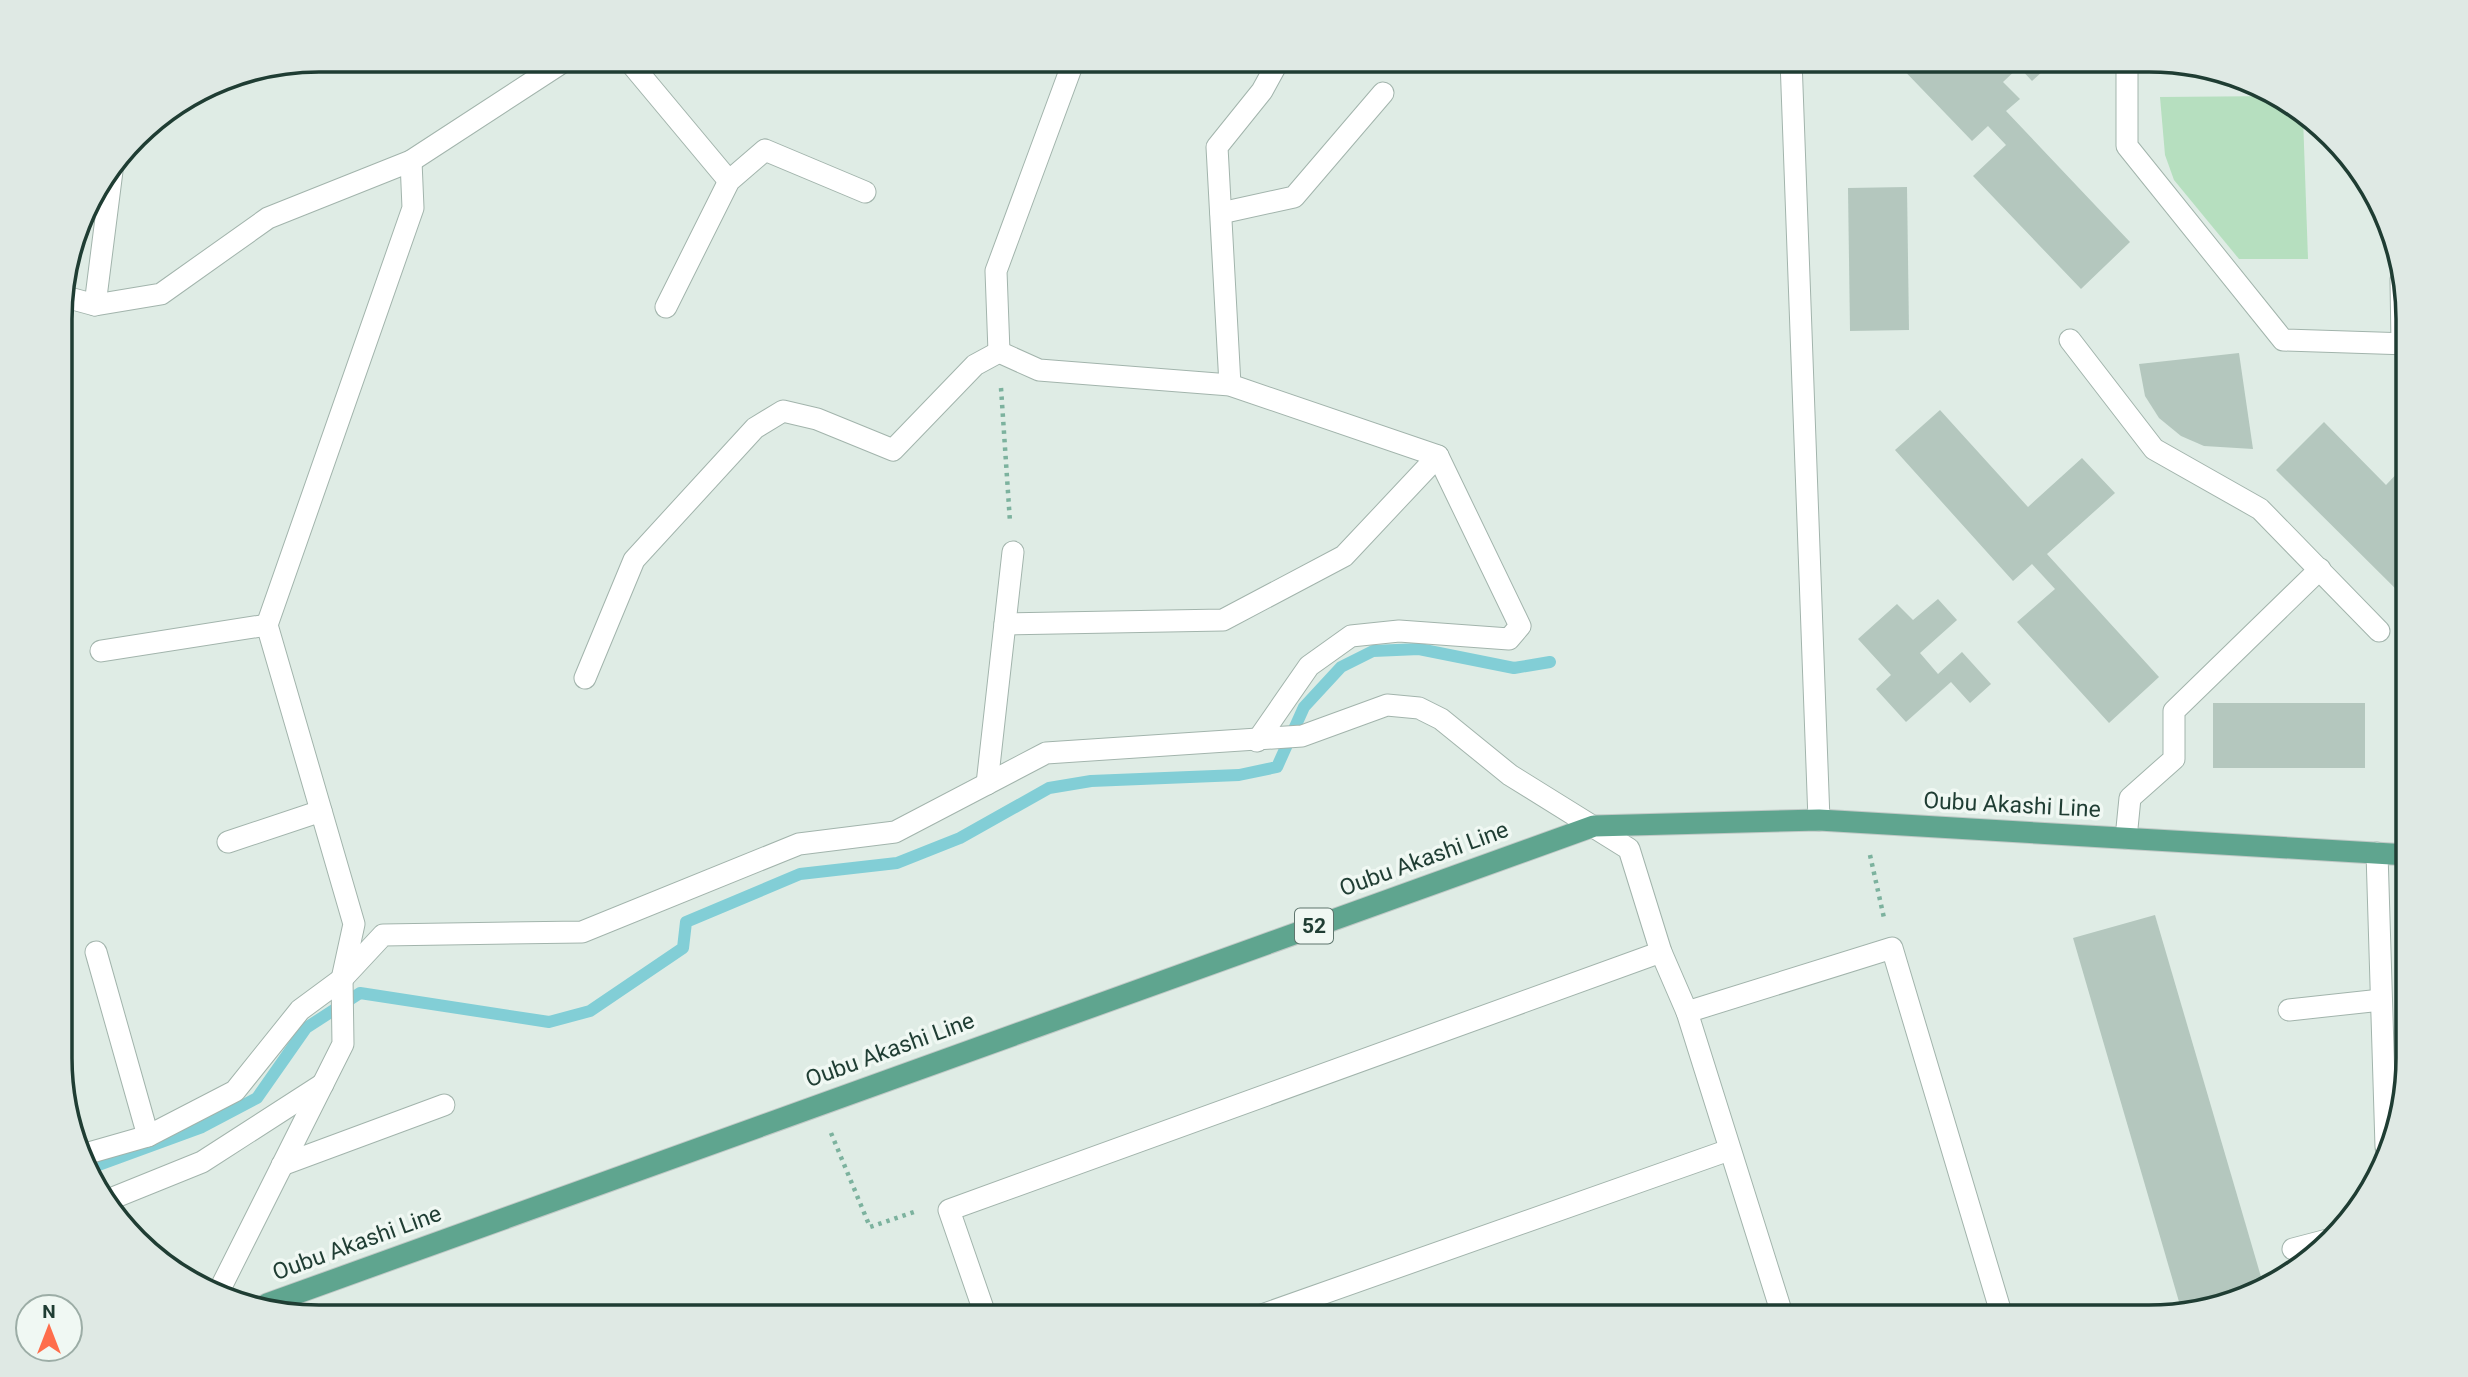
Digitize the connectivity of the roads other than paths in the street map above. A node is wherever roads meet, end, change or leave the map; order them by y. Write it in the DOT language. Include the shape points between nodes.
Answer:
graph roads {
  1 [pos="548,72"];
  2 [pos="638,72"];
  3 [pos="1070,72"];
  4 [pos="1272,72"];
  5 [pos="1791,72"];
  6 [pos="2127,72"];
  7 [pos="1383,93"];
  8 [pos="411,161"];
  9 [pos="729,181"];
  10 [pos="110,186"];
  11 [pos="865,192"];
  12 [pos="1221,213"];
  13 [pos="72,299"];
  14 [pos="95,305"];
  15 [pos="666,307"];
  16 [pos="2070,340"];
  17 [pos="2396,344"];
  18 [pos="999,352"];
  19 [pos="1230,386"];
  20 [pos="1438,456"];
  21 [pos="1013,552"];
  22 [pos="2320,569"];
  23 [pos="1005,624"];
  24 [pos="267,625"];
  25 [pos="2379,631"];
  26 [pos="101,651"];
  27 [pos="585,678"];
  28 [pos="1257,741"];
  29 [pos="987,784"];
  30 [pos="321,811"];
  31 [pos="1819,820"];
  32 [pos="1594,825"];
  33 [pos="2126,838"];
  34 [pos="228,842"];
  35 [pos="2377,853"];
  36 [pos="2396,854"];
  37 [pos="96,953"];
  38 [pos="1661,953"];
  39 [pos="342,979"];
  40 [pos="2381,1000"];
  41 [pos="2289,1010"];
  42 [pos="1687,1012"];
  43 [pos="323,1084"];
  44 [pos="444,1105"];
  45 [pos="2385,1130"];
  46 [pos="148,1136"];
  47 [pos="1729,1150"];
  48 [pos="91,1152"];
  49 [pos="282,1165"];
  50 [pos="114,1197"];
  51 [pos="2312,1244"];
  52 [pos="2292,1249"];
  53 [pos="222,1285"];
  54 [pos="274,1301"];
  55 [pos="982,1305"];
  56 [pos="1290,1305"];
  57 [pos="1779,1305"];
  58 [pos="1999,1305"];
  1 -- 8 [label="street"];
  2 -- 9 [label="street"];
  3 -- 18 [label="street" via="996,271"];
  4 -- 12 [label="street" via="1217,147"];
  5 -- 31 [label="street"];
  6 -- 17 [label="street" via="2127,146 2283,340"];
  7 -- 12 [label="street" via="1294,197"];
  8 -- 14 [label="street" via="268,218 161,294"];
  8 -- 24 [label="street" via="413,208"];
  9 -- 11 [label="street" via="765,150"];
  9 -- 15 [label="street"];
  10 -- 14 [label="street"];
  12 -- 19 [label="street"];
  13 -- 14 [label="street"];
  16 -- 22 [label="street" via="2154,449 2260,509"];
  18 -- 19 [label="street" via="1039,370"];
  18 -- 27 [label="street" via="975,365 893,450 817,419 783,411 755,428 634,560"];
  19 -- 20 [label="street"];
  20 -- 23 [label="street" via="1344,556 1223,620"];
  20 -- 28 [label="street" via="1520,626 1509,639 1399,631 1351,636 1309,666"];
  21 -- 23 [label="street"];
  22 -- 25 [label="street"];
  22 -- 33 [label="street" via="2174,711 2174,760 2130,798"];
  23 -- 29 [label="street"];
  24 -- 26 [label="street"];
  24 -- 30 [label="street"];
  28 -- 29 [label="street" via="1046,753"];
  28 -- 32 [label="street" via="1302,736 1387,705 1419,708 1441,719 1510,775"];
  29 -- 39 [label="street" via="895,832 799,844 582,932 383,935"];
  30 -- 34 [label="street"];
  30 -- 39 [label="street" via="354,924"];
  31 -- 32 [label="main road, Oubu Akashi Line / 52"];
  31 -- 33 [label="main road, Oubu Akashi Line / 52"];
  32 -- 38 [label="street" via="1629,849"];
  32 -- 54 [label="main road, Oubu Akashi Line / 52"];
  33 -- 35 [label="main road, Oubu Akashi Line / 52"];
  35 -- 36 [label="main road, Oubu Akashi Line / 52"];
  35 -- 40 [label="street"];
  37 -- 46 [label="street"];
  38 -- 42 [label="street"];
  38 -- 55 [label="street" via="949,1210"];
  39 -- 43 [label="street" via="343,1044"];
  39 -- 46 [label="street" via="300,1010 235,1091"];
  40 -- 41 [label="street"];
  40 -- 45 [label="street"];
  42 -- 47 [label="street"];
  42 -- 58 [label="street" via="1892,948"];
  43 -- 49 [label="street"];
  43 -- 50 [label="street" via="202,1162"];
  44 -- 49 [label="street"];
  46 -- 48 [label="street"];
  47 -- 56 [label="street"];
  47 -- 57 [label="street"];
  49 -- 53 [label="street"];
  51 -- 52 [label="street"];
}
